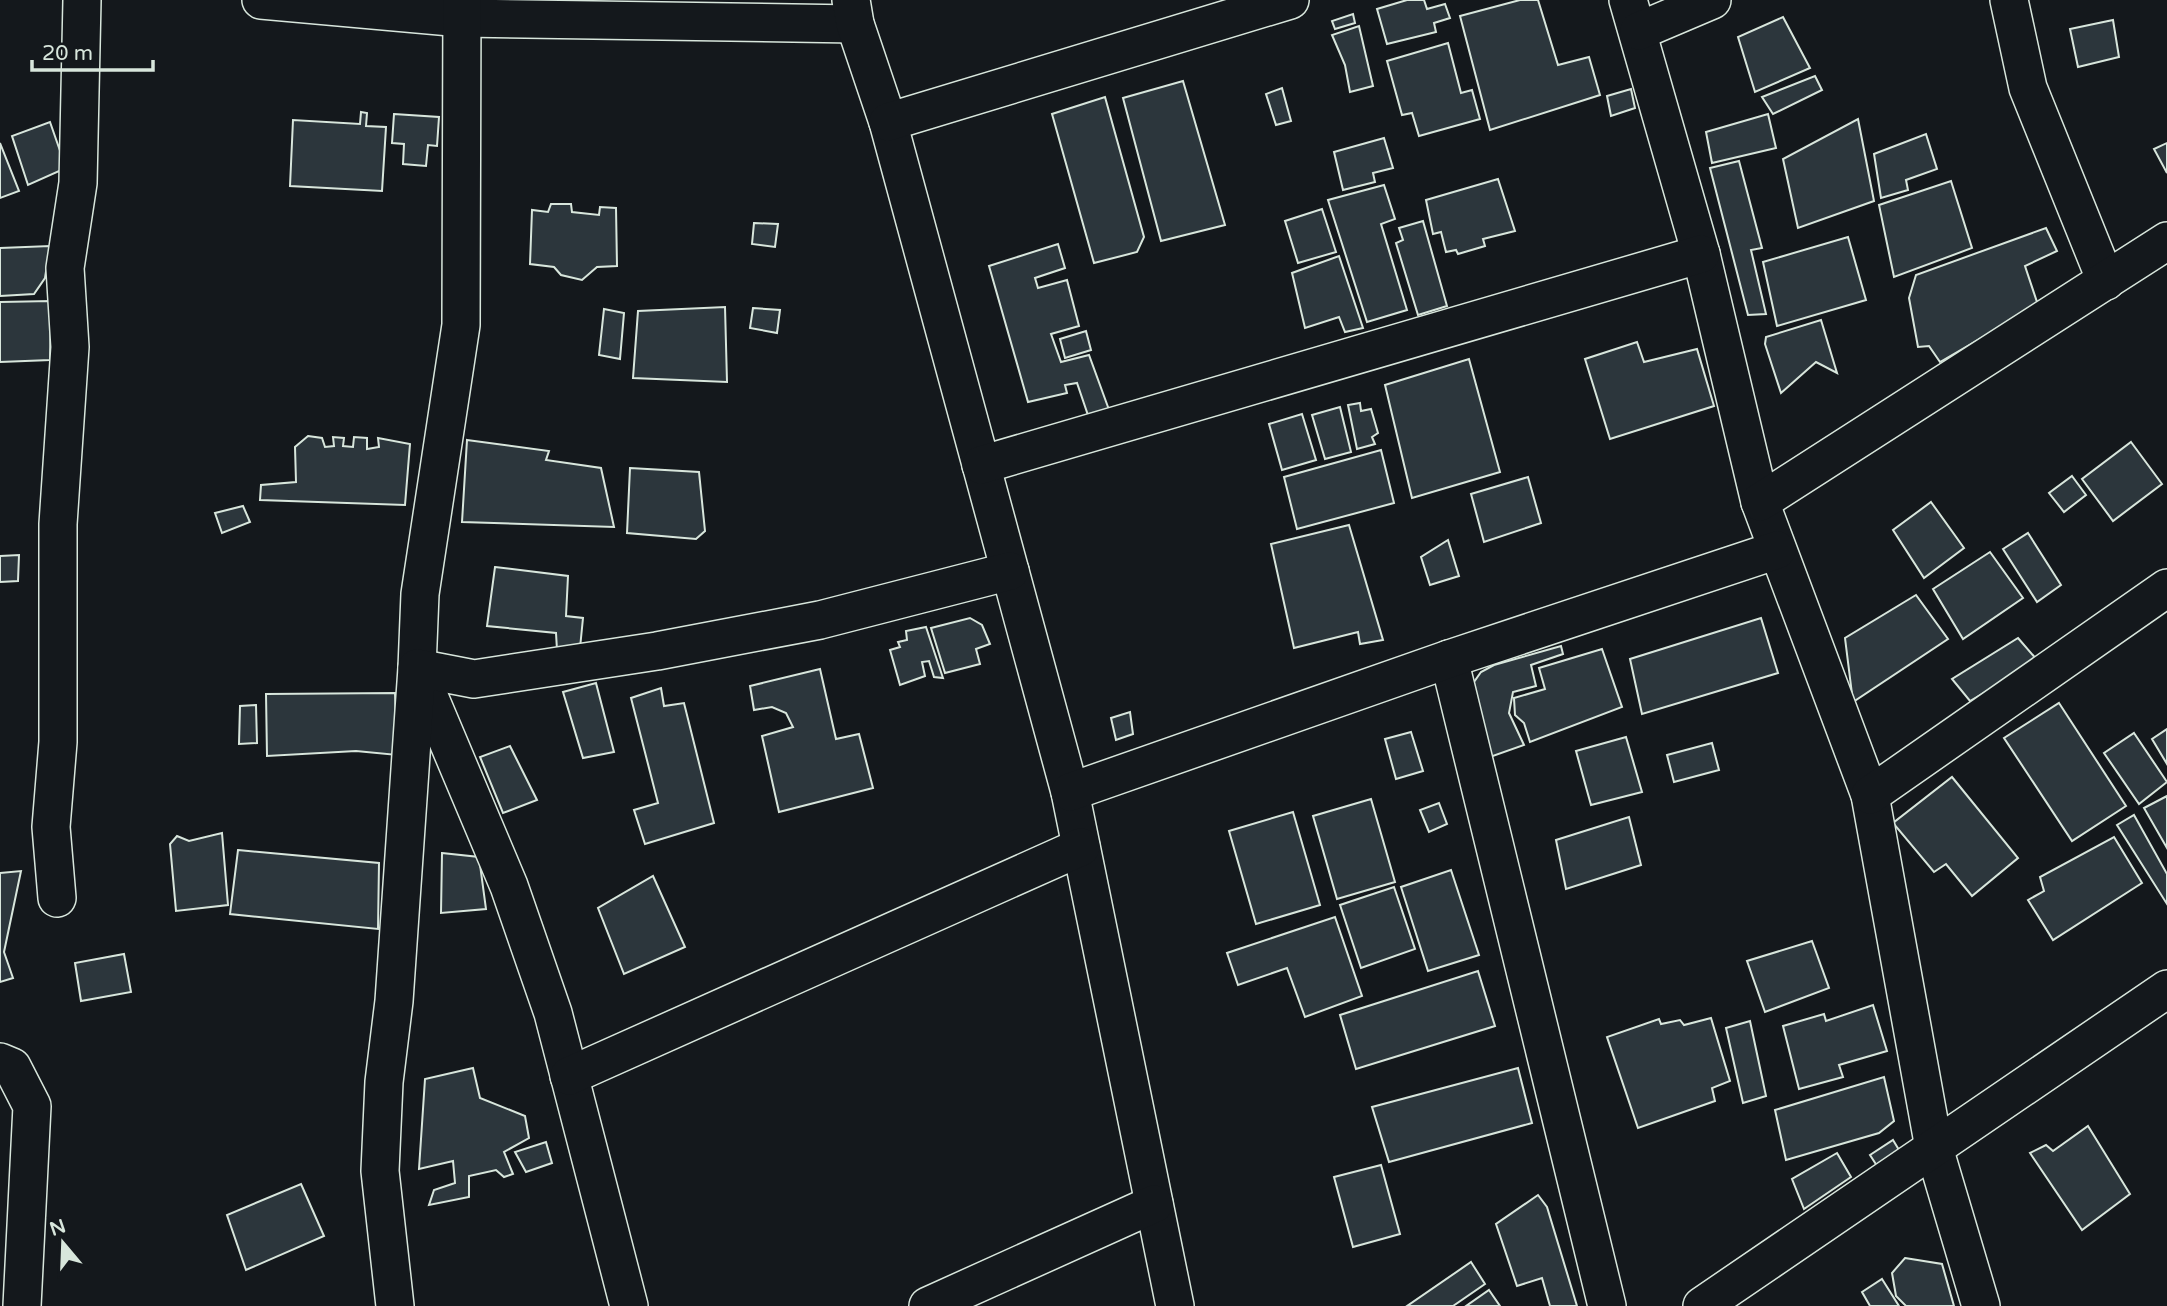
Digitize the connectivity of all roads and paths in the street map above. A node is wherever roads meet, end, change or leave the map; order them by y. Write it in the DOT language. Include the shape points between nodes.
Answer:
graph roads {
  1 [pos="82,0"];
  2 [pos="261,0"];
  3 [pos="1290,0"];
  4 [pos="1712,0"];
  5 [pos="2009,0"];
  6 [pos="462,9"];
  7 [pos="853,12"];
  8 [pos="1634,16"];
  9 [pos="888,122"];
  10 [pos="2167,241"];
  11 [pos="1701,254"];
  12 [pos="2106,281"];
  13 [pos="981,465"];
  14 [pos="1760,502"];
  15 [pos="1777,550"];
  16 [pos="1010,571"];
  17 [pos="2167,588"];
  18 [pos="1449,659"];
  19 [pos="417,667"];
  20 [pos="1070,792"];
  21 [pos="1870,795"];
  22 [pos="1081,847"];
  23 [pos="57,898"];
  24 [pos="2167,989"];
  25 [pos="0,1062"];
  26 [pos="569,1076"];
  27 [pos="1934,1148"];
  28 [pos="1154,1203"];
  29 [pos="22,1306"];
  30 [pos="395,1306"];
  31 [pos="629,1306"];
  32 [pos="928,1306"];
  33 [pos="1175,1306"];
  34 [pos="1607,1306"];
  35 [pos="1702,1306"];
  36 [pos="1981,1306"];
  1 -- 23 [label="street" via="78,183 65,268 70,347 58,524 58,742 51,827"];
  2 -- 6 [label="street"];
  3 -- 9 [label="street"];
  4 -- 8 [label="street"];
  5 -- 12 [label="street" via="2028,88"];
  6 -- 7 [label="street"];
  6 -- 19 [label="street" via="461,326 420,594"];
  7 -- 9 [label="street"];
  8 -- 11 [label="street"];
  9 -- 13 [label="street"];
  10 -- 12 [label="street"];
  11 -- 13 [label="street"];
  11 -- 14 [label="street"];
  12 -- 14 [label="street"];
  13 -- 16 [label="street"];
  14 -- 15 [label="street"];
  15 -- 18 [label="street"];
  15 -- 21 [label="street"];
  16 -- 19 [label="street" via="820,620 644,653 474,679"];
  16 -- 20 [label="street"];
  17 -- 21 [label="street"];
  18 -- 20 [label="street"];
  18 -- 34 [label="street"];
  19 -- 26 [label="street" via="509,886 553,1013"];
  19 -- 30 [label="street" via="380,1171"];
  20 -- 22 [label="street"];
  21 -- 27 [label="street"];
  22 -- 26 [label="street"];
  22 -- 28 [label="street"];
  24 -- 27 [label="street"];
  25 -- 29 [label="street" via="12,1067 32,1106"];
  26 -- 31 [label="street"];
  27 -- 35 [label="street"];
  27 -- 36 [label="street"];
  28 -- 32 [label="street"];
  28 -- 33 [label="street"];
}
